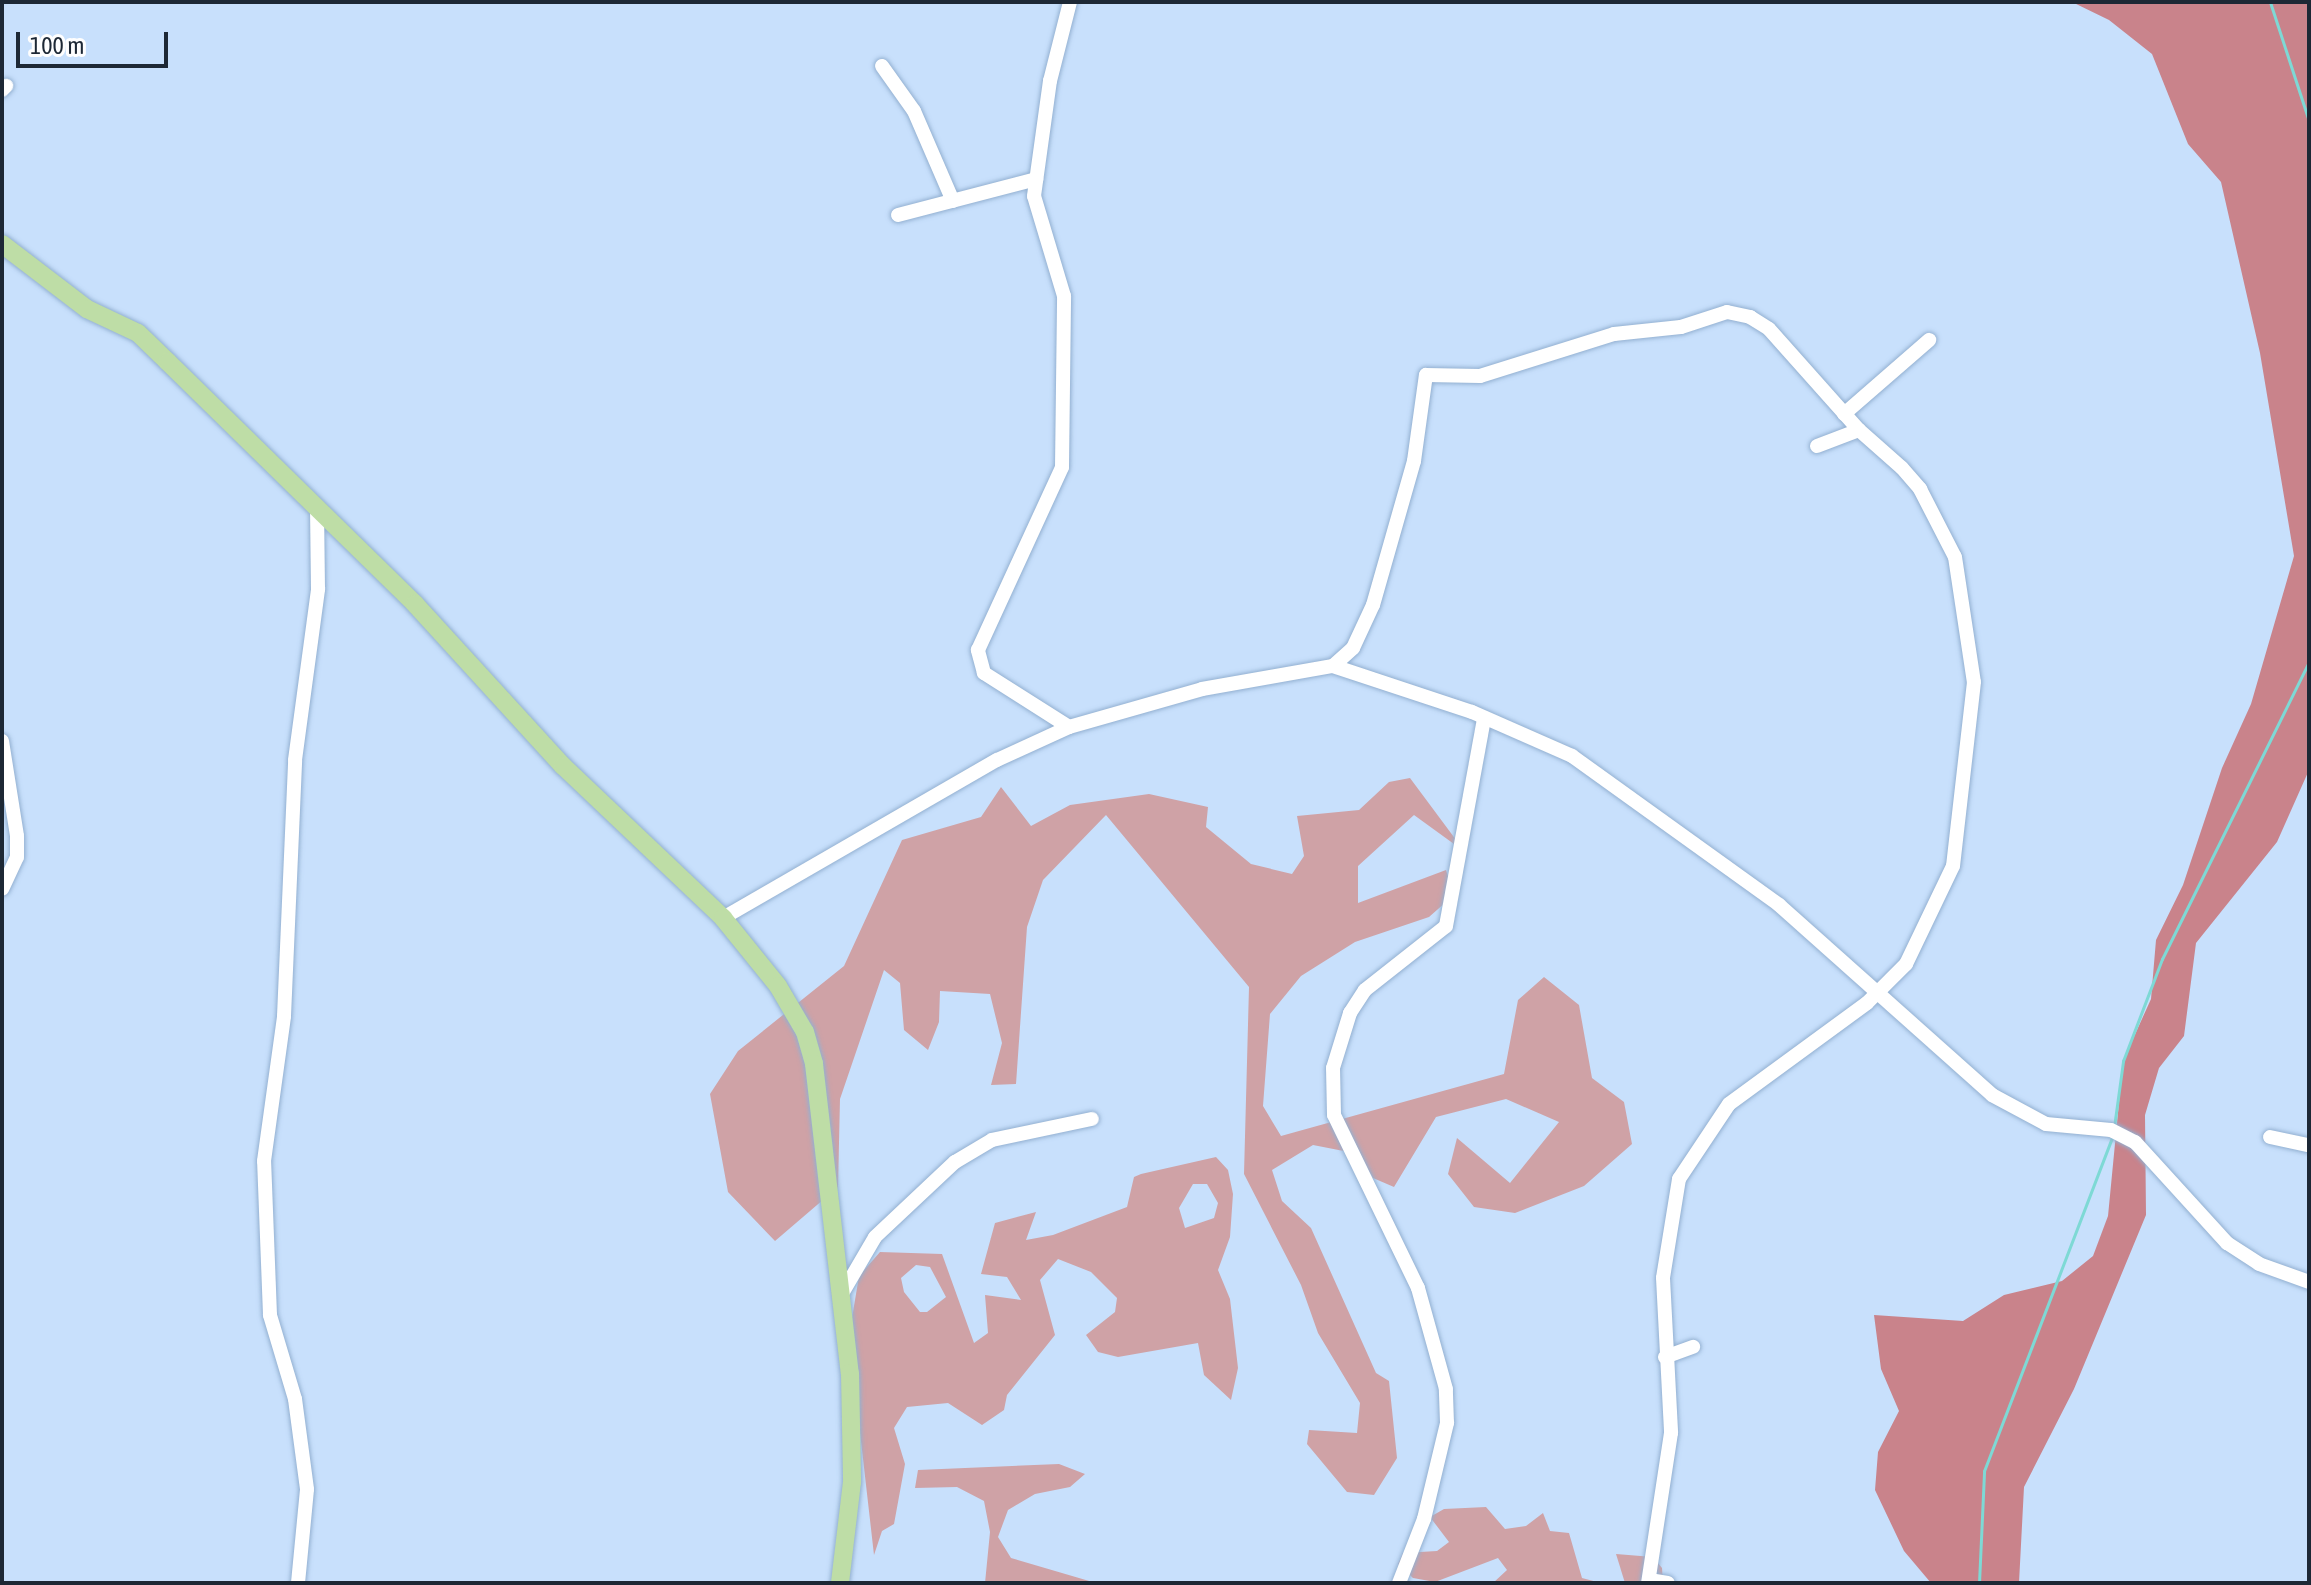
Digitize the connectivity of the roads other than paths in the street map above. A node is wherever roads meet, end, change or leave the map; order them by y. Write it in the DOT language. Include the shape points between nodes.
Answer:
graph roads {
  1 [pos="1070,2"];
  2 [pos="882,66"];
  3 [pos="1049,88"];
  4 [pos="1066,92"];
  5 [pos="1036,179"];
  6 [pos="953,201"];
  7 [pos="898,215"];
  8 [pos="4,250"];
  9 [pos="1929,340"];
  10 [pos="1844,414"];
  11 [pos="1859,430"];
  12 [pos="1817,446"];
  13 [pos="317,508"];
  14 [pos="1333,666"];
  15 [pos="1484,718"];
  16 [pos="1069,727"];
  17 [pos="2,741"];
  18 [pos="2,889"];
  19 [pos="723,918"];
  20 [pos="1880,991"];
  21 [pos="1092,1119"];
  22 [pos="2270,1137"];
  23 [pos="2309,1145"];
  24 [pos="2309,1282"];
  25 [pos="840,1297"];
  26 [pos="1693,1347"];
  27 [pos="1665,1357"];
  28 [pos="1648,1582"];
  29 [pos="298,1583"];
  30 [pos="840,1583"];
  31 [pos="1399,1583"];
  32 [pos="1668,1583"];
  1 -- 3 [label="street"];
  2 -- 6 [label="street" via="914,111"];
  3 -- 4 [label="street"];
  3 -- 5 [label="street"];
  5 -- 6 [label="street"];
  5 -- 16 [label="street" via="1038,223 1064,296 1062,467 978,650 984,673"];
  6 -- 7 [label="street"];
  8 -- 13 [label="main road" via="115,324 138,333"];
  9 -- 10 [label="street"];
  10 -- 11 [label="street"];
  10 -- 14 [label="street" via="1769,329 1738,313 1614,334 1480,376 1426,375 1414,461 1373,605 1353,648"];
  11 -- 12 [label="street"];
  11 -- 20 [label="street" via="1920,489 1943,527 1965,604 1974,682 1953,866 1906,964"];
  13 -- 19 [label="main road" via="415,604 563,766"];
  13 -- 29 [label="street" via="318,589 295,760 288,967 263,1201 270,1315 295,1399 307,1489"];
  14 -- 15 [label="street"];
  14 -- 16 [label="street" via="1202,689"];
  15 -- 20 [label="street" via="1572,756 1660,814"];
  15 -- 31 [label="street" via="1446,926 1365,990 1350,1013 1333,1068 1334,1115 1418,1288 1446,1389 1447,1423 1424,1519"];
  16 -- 19 [label="street" via="997,760"];
  17 -- 18 [label="street" via="17,836 17,857"];
  19 -- 25 [label="main road" via="752,949 805,1032 821,1100"];
  20 -- 24 [label="street" via="1992,1095 2046,1124 2111,1130 2135,1142 2227,1243 2259,1264"];
  20 -- 27 [label="street" via="1729,1104 1702,1137 1679,1179 1670,1217 1663,1278"];
  21 -- 25 [label="street" via="992,1140 955,1162 875,1237"];
  22 -- 23 [label="street"];
  25 -- 30 [label="main road" via="850,1373 852,1482"];
  26 -- 27 [label="street"];
  27 -- 28 [label="street" via="1671,1433"];
  28 -- 32 [label="street"];
}
